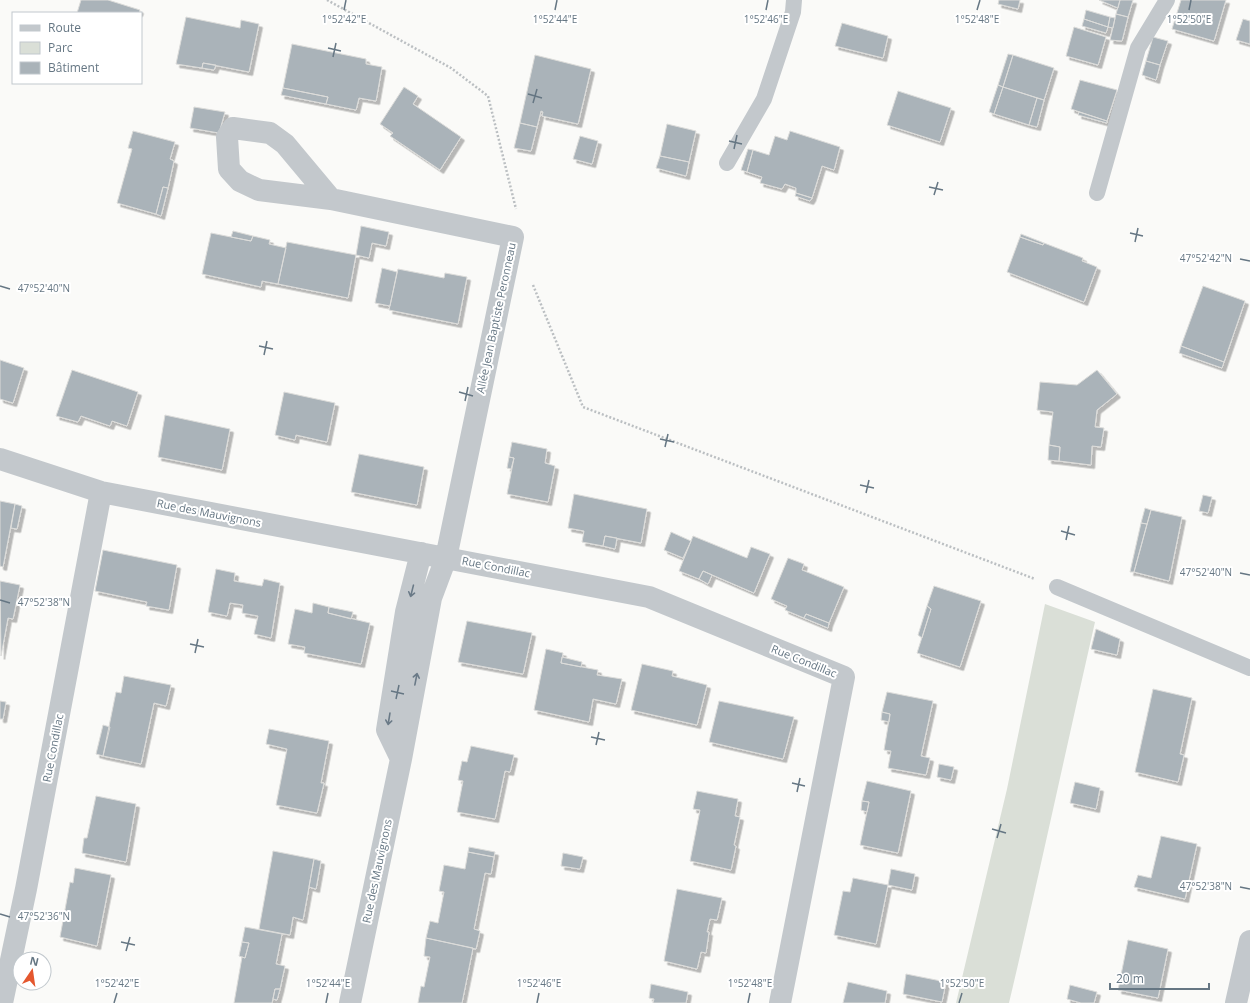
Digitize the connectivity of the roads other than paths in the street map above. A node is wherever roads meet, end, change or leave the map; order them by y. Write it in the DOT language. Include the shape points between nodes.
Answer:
graph roads {
  1 [pos="794,0"];
  2 [pos="1167,0"];
  3 [pos="727,163"];
  4 [pos="1098,193"];
  5 [pos="331,199"];
  6 [pos="0,459"];
  7 [pos="101,492"];
  8 [pos="421,553"];
  9 [pos="446,558"];
  10 [pos="1056,587"];
  11 [pos="1250,668"];
  12 [pos="401,759"];
  13 [pos="1250,941"];
  14 [pos="351,994"];
  15 [pos="2,1003"];
  16 [pos="342,1003"];
  17 [pos="780,1003"];
  18 [pos="1236,1003"];
  1 -- 3 [label="lane" via="793,12 764,99"];
  2 -- 4 [label="lane" via="1138,48"];
  5 -- 5 [label="street, Allée Jean Baptiste Peronneau" via="285,144 270,133 234,128 227,137 229,169 240,181 260,190"];
  5 -- 9 [label="street, Allée Jean Baptiste Peronneau" via="513,238"];
  6 -- 7 [label="street, Rue des Mauvignons"];
  7 -- 8 [label="street, Rue des Mauvignons"];
  7 -- 15 [label="street, Rue Condillac"];
  8 -- 9 [label="street, Rue des Mauvignons"];
  8 -- 12 [label="street, one-way" via="406,612 387,730"];
  12 -- 9 [label="street, Rue des Mauvignons, one-way" via="431,598"];
  9 -- 17 [label="street, Rue Condillac" via="649,597 844,677"];
  10 -- 11 [label="lane"];
  12 -- 14 [label="street, Rue des Mauvignons"];
  13 -- 18 [label="street"];
  14 -- 16 [label="street, Rue des Mauvignons"];
}
